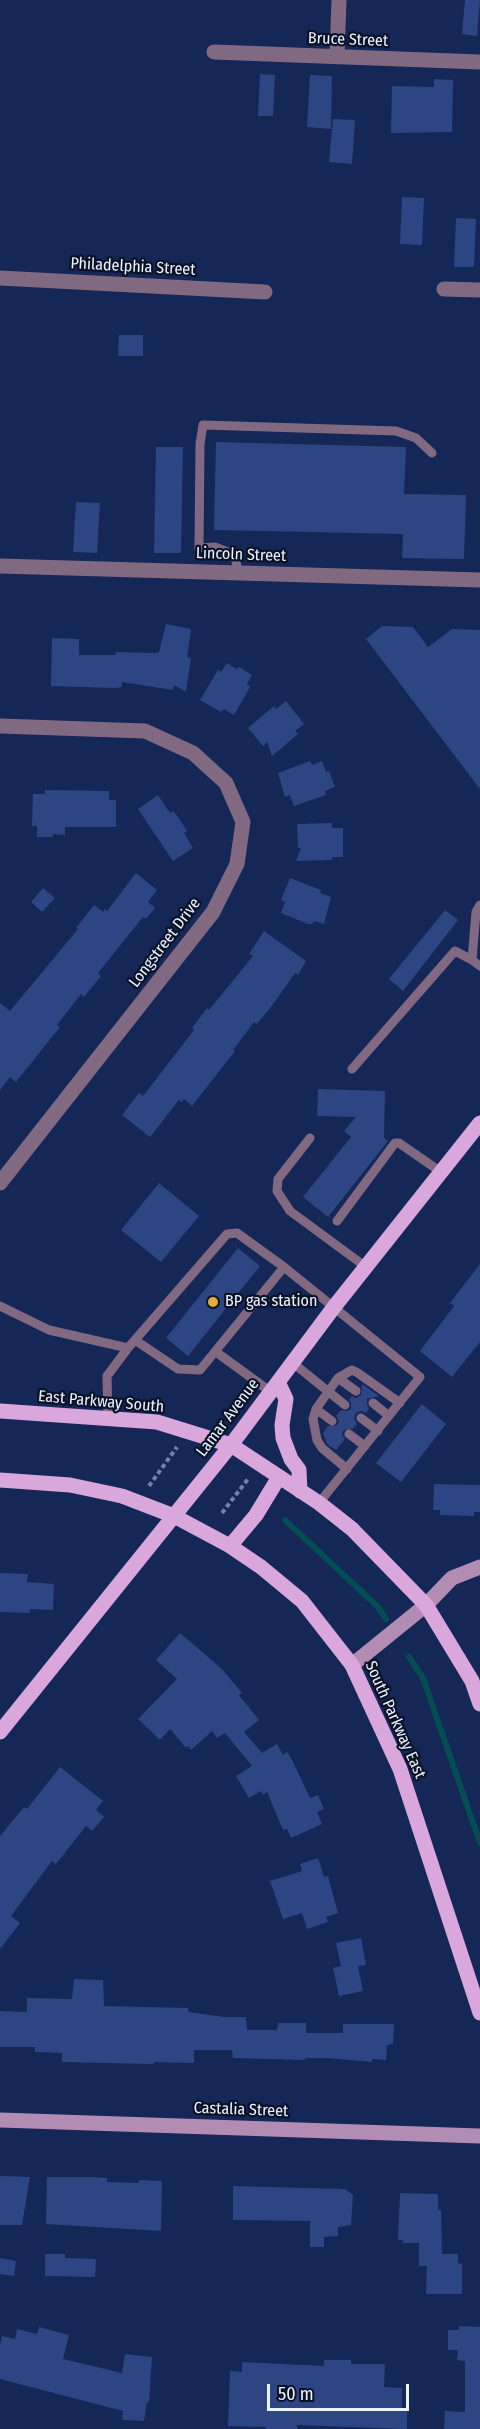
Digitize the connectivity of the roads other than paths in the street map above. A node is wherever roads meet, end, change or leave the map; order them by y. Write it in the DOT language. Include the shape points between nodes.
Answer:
graph roads {
  1 [pos="339,0"];
  2 [pos="214,52"];
  3 [pos="337,57"];
  4 [pos="480,62"];
  5 [pos="0,278"];
  6 [pos="444,290"];
  7 [pos="480,290"];
  8 [pos="265,292"];
  9 [pos="432,453"];
  10 [pos="0,566"];
  11 [pos="238,573"];
  12 [pos="480,580"];
  13 [pos="0,726"];
  14 [pos="480,905"];
  15 [pos="472,960"];
  16 [pos="480,966"];
  17 [pos="352,1069"];
  18 [pos="480,1123"];
  19 [pos="310,1138"];
  20 [pos="441,1172"];
  21 [pos="0,1183"];
  22 [pos="337,1221"];
  23 [pos="284,1267"];
  24 [pos="366,1267"];
  25 [pos="0,1306"];
  26 [pos="334,1307"];
  27 [pos="132,1344"];
  28 [pos="216,1352"];
  29 [pos="292,1363"];
  30 [pos="338,1378"];
  31 [pos="274,1387"];
  32 [pos="328,1391"];
  33 [pos="356,1391"];
  34 [pos="373,1403"];
  35 [pos="400,1403"];
  36 [pos="345,1405"];
  37 [pos="316,1409"];
  38 [pos="0,1411"];
  39 [pos="389,1416"];
  40 [pos="108,1418"];
  41 [pos="361,1418"];
  42 [pos="332,1421"];
  43 [pos="378,1431"];
  44 [pos="349,1434"];
  45 [pos="231,1445"];
  46 [pos="365,1446"];
  47 [pos="347,1468"];
  48 [pos="279,1477"];
  49 [pos="0,1480"];
  50 [pos="300,1491"];
  51 [pos="319,1503"];
  52 [pos="174,1516"];
  53 [pos="231,1546"];
  54 [pos="480,1567"];
  55 [pos="426,1605"];
  56 [pos="352,1665"];
  57 [pos="480,1704"];
  58 [pos="0,1732"];
  59 [pos="480,2013"];
  60 [pos="0,2120"];
  61 [pos="480,2136"];
  1 -- 3 [label="street"];
  2 -- 3 [label="street, Bruce Street"];
  3 -- 4 [label="street, Bruce Street"];
  5 -- 8 [label="street, Philadelphia Street"];
  6 -- 7 [label="street"];
  9 -- 11 [label="lane" via="416,438 396,431 203,425 200,548 215,547 235,555"];
  10 -- 11 [label="street, Lincoln Street"];
  11 -- 12 [label="street, Lincoln Street"];
  13 -- 21 [label="street, Longstreet Drive" via="145,731 193,753 226,783 243,822 237,864 213,912"];
  14 -- 15 [label="lane"];
  15 -- 16 [label="lane"];
  15 -- 17 [label="lane" via="455,951"];
  18 -- 20 [label="main road, Lamar Avenue"];
  19 -- 24 [label="lane" via="278,1179 277,1191 290,1211"];
  20 -- 22 [label="lane" via="394,1143"];
  20 -- 24 [label="main road, Lamar Avenue"];
  23 -- 26 [label="lane"];
  23 -- 27 [label="lane" via="237,1233 227,1234"];
  23 -- 28 [label="lane"];
  24 -- 26 [label="main road, Lamar Avenue"];
  25 -- 27 [label="lane" via="49,1330"];
  26 -- 29 [label="main road, Lamar Avenue"];
  26 -- 35 [label="lane" via="420,1377"];
  27 -- 28 [label="lane" via="178,1369 200,1370"];
  27 -- 40 [label="lane" via="107,1376"];
  28 -- 31 [label="lane"];
  29 -- 31 [label="main road, Lamar Avenue"];
  29 -- 32 [label="lane"];
  30 -- 32 [label="lane"];
  30 -- 33 [label="lane"];
  30 -- 35 [label="lane" via="352,1370 358,1372"];
  31 -- 45 [label="main road, Lamar Avenue"];
  31 -- 50 [label="main road" via="286,1399 283,1438 298,1470"];
  32 -- 36 [label="lane"];
  32 -- 37 [label="lane"];
  34 -- 39 [label="lane"];
  35 -- 39 [label="lane"];
  37 -- 42 [label="lane"];
  37 -- 47 [label="lane" via="313,1419 317,1440"];
  38 -- 40 [label="main road, East Parkway South"];
  39 -- 43 [label="lane"];
  40 -- 45 [label="main road, East Parkway South" via="157,1422"];
  41 -- 43 [label="lane"];
  43 -- 46 [label="lane"];
  44 -- 46 [label="lane"];
  45 -- 48 [label="main road"];
  45 -- 52 [label="main road, Lamar Avenue"];
  46 -- 47 [label="lane"];
  47 -- 51 [label="lane"];
  48 -- 50 [label="main road"];
  48 -- 53 [label="main road"];
  49 -- 52 [label="main road" via="70,1485 122,1496"];
  50 -- 51 [label="main road"];
  51 -- 55 [label="main road" via="352,1529"];
  52 -- 53 [label="main road, South Parkway East"];
  52 -- 58 [label="main road, Lamar Avenue"];
  53 -- 56 [label="main road, South Parkway East" via="302,1601"];
  54 -- 55 [label="street" via="452,1578"];
  55 -- 56 [label="street"];
  55 -- 57 [label="main road" via="472,1681"];
  56 -- 59 [label="main road, South Parkway East" via="400,1769"];
  60 -- 61 [label="street, Castalia Street"];
}
